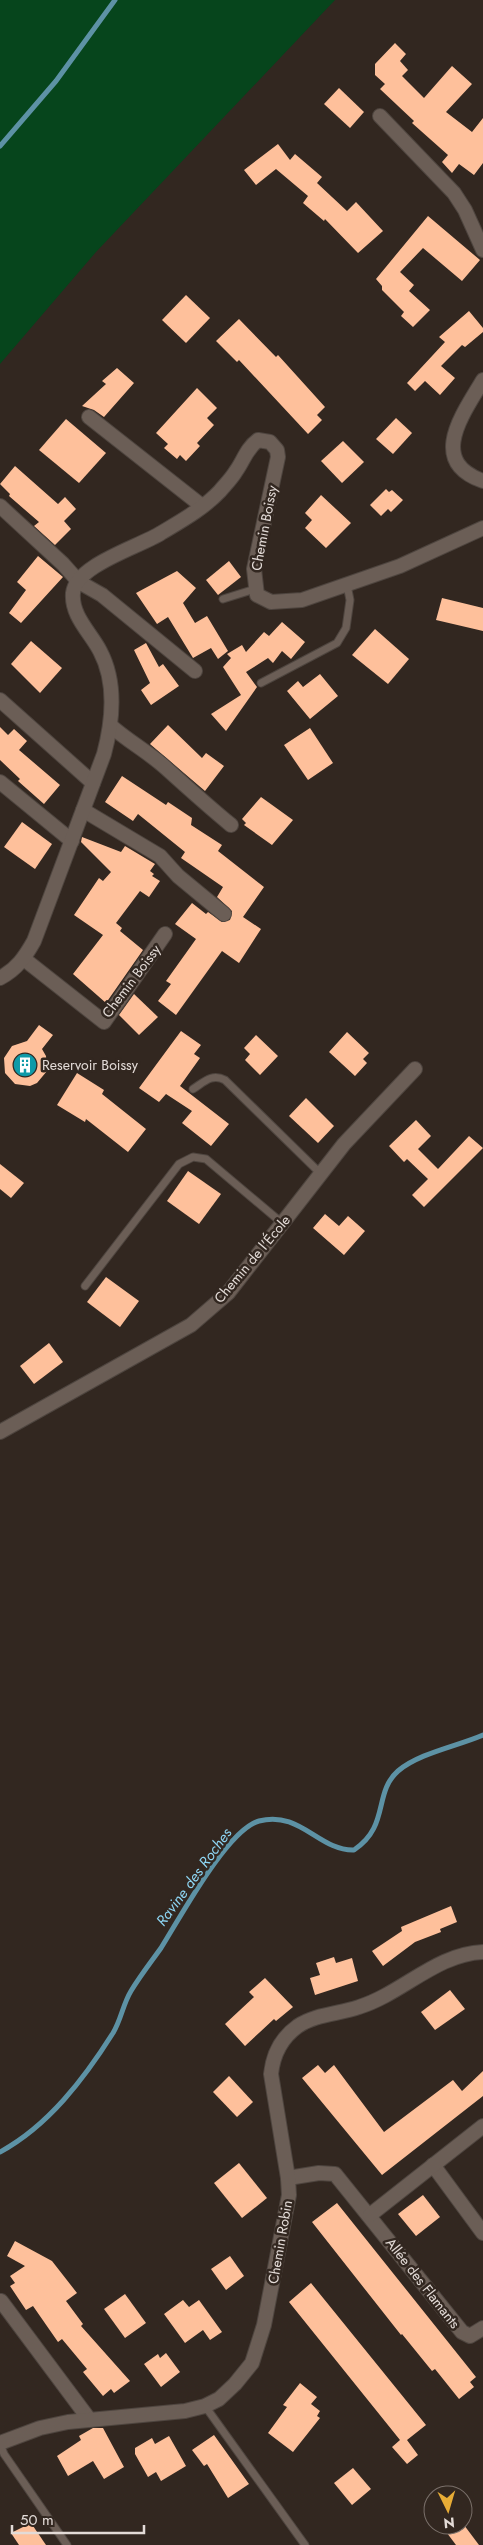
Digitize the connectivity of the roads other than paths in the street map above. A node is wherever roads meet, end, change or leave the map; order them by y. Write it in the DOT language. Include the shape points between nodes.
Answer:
graph roads {
  1 [pos="380,116"];
  2 [pos="483,250"];
  3 [pos="483,380"];
  4 [pos="90,417"];
  5 [pos="483,480"];
  6 [pos="0,506"];
  7 [pos="202,506"];
  8 [pos="483,528"];
  9 [pos="79,582"];
  10 [pos="347,585"];
  11 [pos="255,589"];
  12 [pos="223,600"];
  13 [pos="195,671"];
  14 [pos="261,683"];
  15 [pos="0,700"];
  16 [pos="111,726"];
  17 [pos="0,782"];
  18 [pos="93,783"];
  19 [pos="83,810"];
  20 [pos="231,825"];
  21 [pos="72,841"];
  22 [pos="224,914"];
  23 [pos="165,934"];
  24 [pos="24,959"];
  25 [pos="0,978"];
  26 [pos="415,1070"];
  27 [pos="193,1089"];
  28 [pos="321,1174"];
  29 [pos="282,1223"];
  30 [pos="85,1286"];
  31 [pos="0,1432"];
  32 [pos="483,1952"];
  33 [pos="483,2126"];
  34 [pos="434,2165"];
  35 [pos="288,2178"];
  36 [pos="370,2215"];
  37 [pos="483,2234"];
  38 [pos="1,2301"];
  39 [pos="483,2328"];
  40 [pos="205,2406"];
  41 [pos="89,2419"];
  42 [pos="0,2444"];
  43 [pos="67,2545"];
  44 [pos="305,2545"];
  1 -- 2 [label="street" via="454,193"];
  3 -- 5 [label="street" via="454,434 452,448 455,460 465,472"];
  4 -- 7 [label="street"];
  6 -- 9 [label="street"];
  7 -- 9 [label="street, Chemin Boissy" via="151,539 100,563"];
  7 -- 11 [label="street, Chemin Boissy" via="237,470 251,445 258,440 270,442 277,450 254,569"];
  8 -- 10 [label="street, Chemin Boissy" via="400,566"];
  9 -- 13 [label="street" via="102,595"];
  9 -- 16 [label="street" via="73,593 77,612 100,650 109,674"];
  10 -- 11 [label="street, Chemin Boissy" via="282,603 262,598"];
  10 -- 14 [label="lane" via="350,600 346,628 337,643"];
  11 -- 12 [label="lane"];
  15 -- 18 [label="street"];
  16 -- 18 [label="street"];
  16 -- 20 [label="street" via="166,768"];
  17 -- 21 [label="street"];
  18 -- 19 [label="street"];
  19 -- 21 [label="street"];
  19 -- 22 [label="street" via="160,856 178,876"];
  21 -- 24 [label="street" via="42,922"];
  23 -- 24 [label="street, Chemin Boissy" via="104,1022"];
  24 -- 25 [label="street"];
  26 -- 28 [label="street, Chemin de l'École" via="344,1144"];
  27 -- 28 [label="lane" via="212,1077 225,1080"];
  28 -- 29 [label="street, Chemin de l'École"];
  29 -- 30 [label="lane" via="206,1159 193,1157 179,1164"];
  29 -- 31 [label="street, Chemin de l'École" via="228,1293 192,1325"];
  32 -- 35 [label="street, Chemin Robin" via="444,1960 384,1998 358,2008 319,2016 298,2026 280,2044 271,2074"];
  33 -- 34 [label="street"];
  34 -- 36 [label="street"];
  34 -- 37 [label="street"];
  35 -- 36 [label="street, Allée des Flamants" via="319,2172 335,2174"];
  35 -- 40 [label="street, Chemin Robin" via="287,2211 264,2325 252,2363 236,2384"];
  36 -- 39 [label="street, Allée des Flamants" via="462,2332 470,2336"];
  38 -- 41 [label="street"];
  40 -- 41 [label="street, Chemin Robin" via="185,2411"];
  40 -- 44 [label="lane"];
  41 -- 42 [label="street, Chemin Robin" via="40,2428"];
  42 -- 43 [label="lane"];
}
